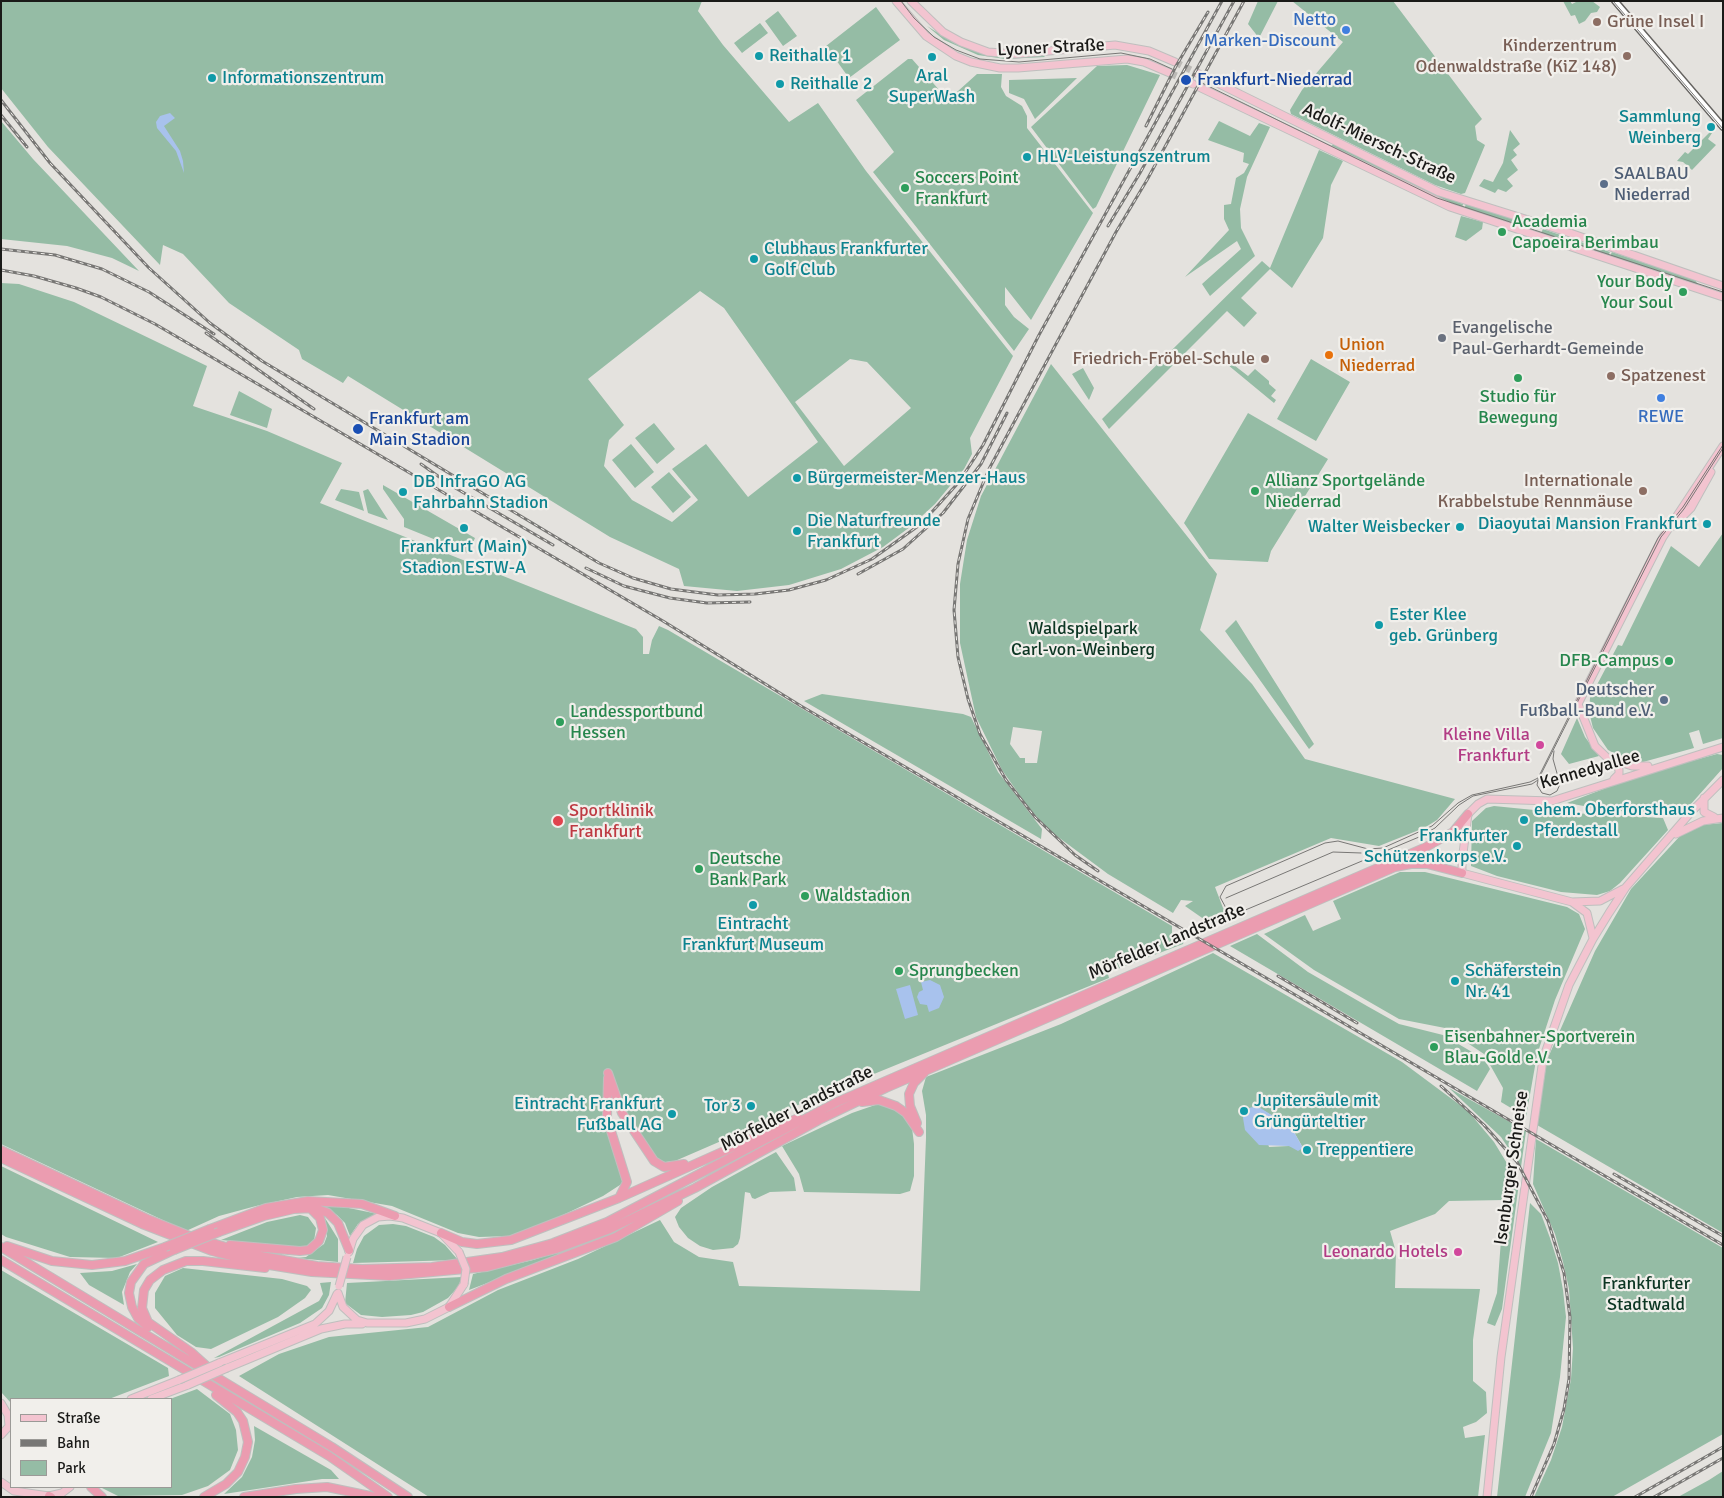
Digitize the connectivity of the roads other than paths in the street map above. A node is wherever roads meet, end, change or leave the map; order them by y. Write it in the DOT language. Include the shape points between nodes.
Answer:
graph roads {
  1 [pos="896,1"];
  2 [pos="911,1"];
  3 [pos="1615,1"];
  4 [pos="936,26"];
  5 [pos="926,36"];
  6 [pos="1044,52"];
  7 [pos="1175,62"];
  8 [pos="1040,66"];
  9 [pos="1170,73"];
  10 [pos="1200,74"];
  11 [pos="1194,85"];
  12 [pos="1723,127"];
  13 [pos="1723,286"];
  14 [pos="1723,297"];
  15 [pos="1723,446"];
  16 [pos="1721,748"];
  17 [pos="1609,758"];
  18 [pos="1663,765"];
  19 [pos="1723,778"];
  20 [pos="1612,781"];
  21 [pos="1704,798"];
  22 [pos="1468,814"];
  23 [pos="1720,818"];
  24 [pos="1672,837"];
  25 [pos="1462,874"];
  26 [pos="1626,887"];
  27 [pos="1572,902"];
  28 [pos="1593,939"];
  29 [pos="927,1070"];
  30 [pos="838,1102"];
  31 [pos="853,1103"];
  32 [pos="1,1150"];
  33 [pos="1,1158"];
  34 [pos="698,1161"];
  35 [pos="695,1188"];
  36 [pos="619,1198"];
  37 [pos="310,1208"];
  38 [pos="395,1216"];
  39 [pos="441,1233"];
  40 [pos="215,1245"];
  41 [pos="1,1246"];
  42 [pos="348,1254"];
  43 [pos="1,1260"];
  44 [pos="292,1270"];
  45 [pos="338,1290"];
  46 [pos="449,1307"];
  47 [pos="367,1323"];
  48 [pos="196,1357"];
  49 [pos="183,1369"];
  50 [pos="220,1378"];
  51 [pos="134,1398"];
  52 [pos="154,1398"];
  53 [pos="2,1405"];
  54 [pos="10,1425"];
  55 [pos="1,1435"];
  56 [pos="1,1482"];
  57 [pos="69,1488"];
  58 [pos="92,1488"];
  59 [pos="1,1491"];
  60 [pos="14,1491"];
  61 [pos="50,1497"];
  62 [pos="102,1497"];
  63 [pos="204,1497"];
  64 [pos="244,1497"];
  65 [pos="375,1497"];
  66 [pos="388,1497"];
  67 [pos="408,1497"];
  68 [pos="1488,1497"];
  1 -- 5 [label="main road, Lyoner Straße"];
  2 -- 4 [label="main road, Lyoner Straße"];
  3 -- 12 [label="street"];
  4 -- 5 [label="main road" via="924,24 922,30"];
  4 -- 6 [label="main road, Lyoner Straße" via="962,42 988,52"];
  5 -- 8 [label="main road, Lyoner Straße" via="971,62 1000,68"];
  6 -- 7 [label="main road, Lyoner Straße" via="1119,45 1149,51"];
  6 -- 8 [label="main road" via="1047,61"];
  8 -- 9 [label="main road, Lyoner Straße" via="1127,59"];
  10 -- 13 [label="main road, Adolf-Miersch-Straße" via="1439,192"];
  11 -- 14 [label="main road, Adolf-Miersch-Straße" via="1436,201"];
  15 -- 17 [label="main road" via="1658,546 1578,704 1591,740"];
  16 -- 18 [label="main road, Kennedyallee"];
  17 -- 18 [label="main road" via="1632,766"];
  17 -- 20 [label="main road" via="1620,771"];
  18 -- 20 [label="main road, Kennedyallee"];
  19 -- 21 [label="main road, Isenburger Schneise"];
  20 -- 22 [label="main road, Kennedyallee" via="1552,801 1487,799"];
  21 -- 23 [label="main road" via="1704,812"];
  21 -- 24 [label="main road, Isenburger Schneise"];
  22 -- 25 [label="main road"];
  22 -- 30 [label="highway, Mörfelder Landstraße" via="1453,832 1426,847"];
  23 -- 24 [label="main road" via="1701,822"];
  24 -- 26 [label="main road, Isenburger Schneise"];
  25 -- 27 [label="main road"];
  25 -- 29 [label="highway, Mörfelder Landstraße" via="1427,864 1395,867"];
  26 -- 27 [label="main road" via="1600,901"];
  26 -- 28 [label="main road, Isenburger Schneise"];
  27 -- 28 [label="main road" via="1587,913"];
  28 -- 68 [label="main road, Isenburger Schneise" via="1569,985 1542,1060 1501,1357"];
  29 -- 31 [label="highway, Mörfelder Landstraße"];
  29 -- 31 [label="highway" via="914,1083 909,1094 919,1132 906,1114 891,1103 879,1100"];
  30 -- 34 [label="highway"];
  30 -- 40 [label="highway, Mörfelder Landstraße" via="608,1222 553,1243 509,1255 432,1267 362,1269 296,1262"];
  31 -- 35 [label="highway, Mörfelder Landstraße"];
  32 -- 40 [label="highway, Mörfelder Landstraße" via="159,1224"];
  33 -- 44 [label="highway, Mörfelder Landstraße" via="142,1224 212,1251"];
  34 -- 36 [label="highway"];
  34 -- 36 [label="highway" via="664,1167 654,1161 622,1113 608,1073 607,1118 627,1182"];
  35 -- 44 [label="highway, Mörfelder Landstraße" via="594,1236 503,1264 433,1274 389,1276"];
  35 -- 46 [label="highway" via="616,1236 506,1279"];
  36 -- 39 [label="highway" via="503,1242 469,1243"];
  37 -- 40 [label="highway" via="320,1218 323,1230 318,1243 307,1251"];
  37 -- 42 [label="highway" via="324,1211 335,1219 343,1232"];
  37 -- 48 [label="highway, bridge" via="264,1216 219,1232 148,1262 138,1270 130,1286 130,1303 136,1314 145,1325"];
  38 -- 39 [label="main road"];
  38 -- 41 [label="highway, bridge" via="362,1204 308,1200 266,1208 125,1261 92,1265 52,1261"];
  38 -- 42 [label="main road" via="368,1222 356,1234"];
  39 -- 46 [label="main road, bridge" via="459,1252 466,1269 464,1284"];
  41 -- 50 [label="highway"];
  42 -- 45 [label="main road, bridge"];
  43 -- 49 [label="highway"];
  44 -- 48 [label="highway" via="190,1261 171,1266 153,1278 142,1296 145,1317"];
  45 -- 47 [label="main road" via="346,1311 353,1318"];
  45 -- 51 [label="main road, bridge" via="330,1311 315,1324"];
  46 -- 47 [label="main road" via="418,1321"];
  47 -- 52 [label="main road, bridge" via="321,1329"];
  48 -- 50 [label="highway"];
  49 -- 63 [label="highway" via="237,1412 248,1435 245,1457 238,1472 226,1484"];
  49 -- 66 [label="highway" via="329,1456"];
  50 -- 67 [label="highway"];
  53 -- 54 [label="main road"];
  54 -- 55 [label="main road"];
  56 -- 60 [label="main road"];
  57 -- 61 [label="main road"];
  58 -- 62 [label="highway"];
  59 -- 60 [label="main road"];
  60 -- 61 [label="main road"];
  64 -- 65 [label="highway" via="327,1487"];
}
